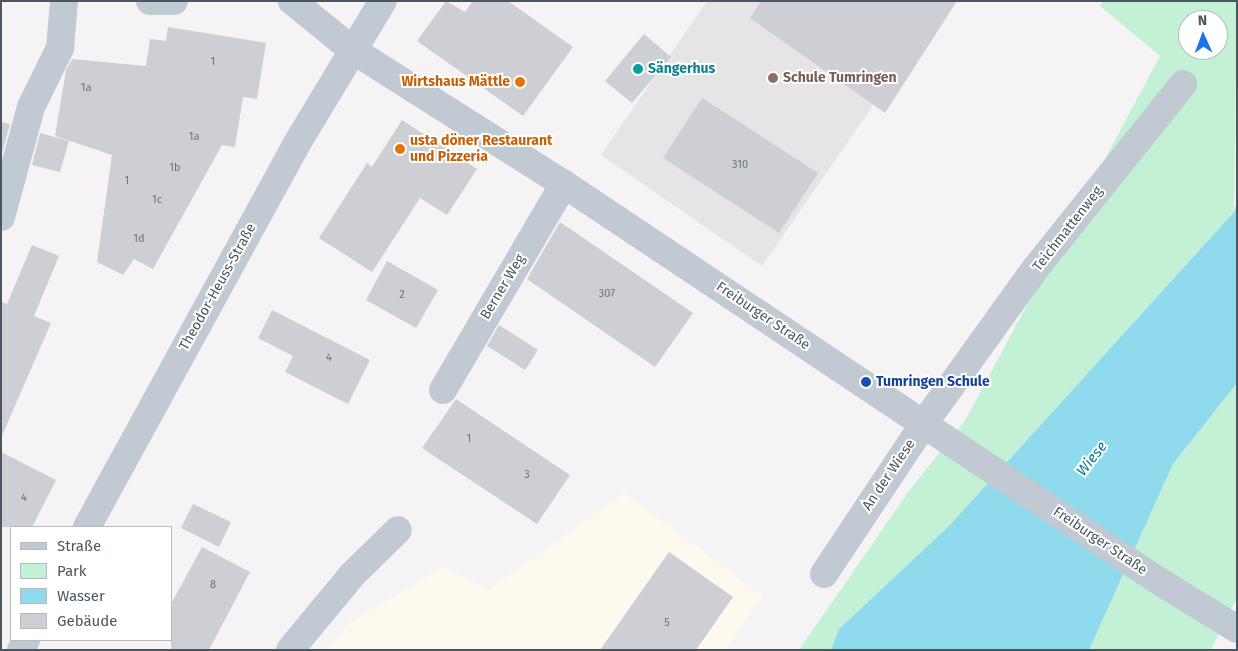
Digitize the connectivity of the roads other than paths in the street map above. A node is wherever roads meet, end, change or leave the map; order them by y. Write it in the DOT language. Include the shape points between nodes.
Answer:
graph roads {
  1 [pos="64,1"];
  2 [pos="150,1"];
  3 [pos="174,1"];
  4 [pos="292,1"];
  5 [pos="383,1"];
  6 [pos="352,49"];
  7 [pos="1183,84"];
  8 [pos="564,184"];
  9 [pos="1,216"];
  10 [pos="959,378"];
  11 [pos="443,390"];
  12 [pos="933,427"];
  13 [pos="89,526"];
  14 [pos="398,530"];
  15 [pos="824,574"];
  16 [pos="1237,628"];
  17 [pos="290,650"];
  1 -- 9 [label="street" via="60,48 31,107"];
  2 -- 3 [label="street"];
  4 -- 6 [label="street, Freiburger Straße"];
  5 -- 6 [label="street, Theodor-Heuss-Straße"];
  6 -- 8 [label="street, Freiburger Straße"];
  6 -- 13 [label="street, Theodor-Heuss-Straße"];
  7 -- 10 [label="street, Teichmattenweg" via="1035,269"];
  8 -- 11 [label="street, Berner Weg"];
  8 -- 12 [label="street, Freiburger Straße"];
  10 -- 12 [label="street, An der Wiese"];
  12 -- 15 [label="street, An der Wiese"];
  12 -- 16 [label="street, Freiburger Straße" via="1154,578"];
  14 -- 17 [label="street" via="352,575"];
}
